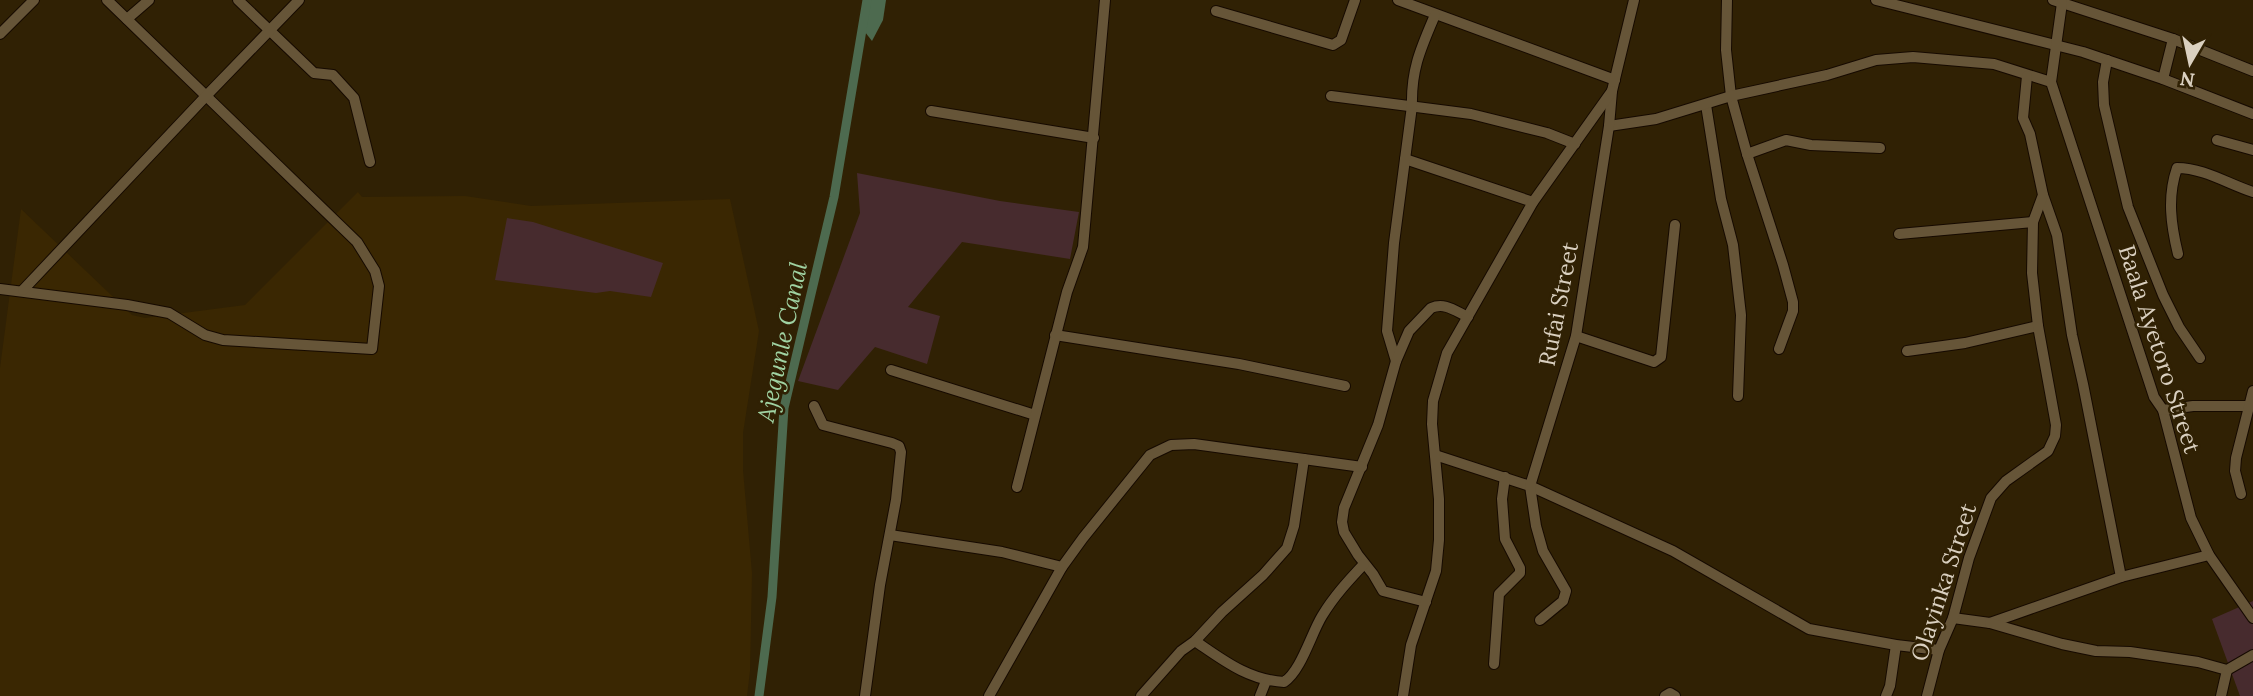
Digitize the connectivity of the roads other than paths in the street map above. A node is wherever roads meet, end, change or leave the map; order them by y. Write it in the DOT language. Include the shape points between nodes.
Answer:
graph roads {
  1 [pos="34,0"];
  2 [pos="107,0"];
  3 [pos="149,0"];
  4 [pos="238,0"];
  5 [pos="299,0"];
  6 [pos="1105,0"];
  7 [pos="1355,0"];
  8 [pos="1398,0"];
  9 [pos="1634,0"];
  10 [pos="1727,0"];
  11 [pos="1876,0"];
  12 [pos="2058,1"];
  13 [pos="1216,10"];
  14 [pos="1435,15"];
  15 [pos="127,19"];
  16 [pos="271,31"];
  17 [pos="0,34"];
  18 [pos="2173,39"];
  19 [pos="2056,47"];
  20 [pos="2107,60"];
  21 [pos="2253,71"];
  22 [pos="2027,76"];
  23 [pos="2163,79"];
  24 [pos="2051,82"];
  25 [pos="1613,85"];
  26 [pos="206,95"];
  27 [pos="1331,96"];
  28 [pos="1731,96"];
  29 [pos="1706,104"];
  30 [pos="1412,106"];
  31 [pos="931,111"];
  32 [pos="2253,114"];
  33 [pos="1609,126"];
  34 [pos="1094,138"];
  35 [pos="2217,140"];
  36 [pos="1574,144"];
  37 [pos="1880,148"];
  38 [pos="2253,150"];
  39 [pos="1746,154"];
  40 [pos="1405,159"];
  41 [pos="370,162"];
  42 [pos="2253,192"];
  43 [pos="2043,195"];
  44 [pos="1533,202"];
  45 [pos="2033,222"];
  46 [pos="1675,225"];
  47 [pos="1899,234"];
  48 [pos="2178,254"];
  49 [pos="0,289"];
  50 [pos="23,290"];
  51 [pos="1468,317"];
  52 [pos="2038,326"];
  53 [pos="1055,335"];
  54 [pos="1577,336"];
  55 [pos="1779,349"];
  56 [pos="1908,351"];
  57 [pos="2200,358"];
  58 [pos="1396,361"];
  59 [pos="891,370"];
  60 [pos="1345,386"];
  61 [pos="2253,391"];
  62 [pos="1738,396"];
  63 [pos="814,406"];
  64 [pos="2252,406"];
  65 [pos="2163,410"];
  66 [pos="1035,415"];
  67 [pos="1435,455"];
  68 [pos="1304,459"];
  69 [pos="1362,467"];
  70 [pos="1505,477"];
  71 [pos="1530,486"];
  72 [pos="1017,487"];
  73 [pos="2241,494"];
  74 [pos="890,535"];
  75 [pos="2209,555"];
  76 [pos="1364,564"];
  77 [pos="1062,567"];
  78 [pos="2121,577"];
  79 [pos="1426,602"];
  80 [pos="1953,618"];
  81 [pos="2253,618"];
  82 [pos="1540,620"];
  83 [pos="1990,623"];
  84 [pos="1195,641"];
  85 [pos="1896,645"];
  86 [pos="1939,650"];
  87 [pos="2253,655"];
  88 [pos="1494,664"];
  89 [pos="2227,670"];
  90 [pos="1266,681"];
  91 [pos="865,696"];
  92 [pos="989,696"];
  93 [pos="1141,696"];
  94 [pos="1260,696"];
  95 [pos="1403,696"];
  96 [pos="1665,696"];
  97 [pos="1675,696"];
  98 [pos="1886,696"];
  99 [pos="1927,696"];
  100 [pos="2221,696"];
  1 -- 17 [label="street"];
  2 -- 15 [label="street"];
  3 -- 15 [label="street"];
  4 -- 16 [label="street"];
  5 -- 16 [label="street"];
  6 -- 34 [label="street"];
  7 -- 13 [label="street" via="1341,40 1333,45"];
  8 -- 14 [label="street"];
  9 -- 25 [label="street"];
  10 -- 28 [label="street"];
  11 -- 19 [label="street"];
  12 -- 18 [label="street"];
  12 -- 19 [label="street"];
  14 -- 25 [label="street"];
  14 -- 30 [label="street" via="1414,68"];
  15 -- 26 [label="street"];
  16 -- 26 [label="street"];
  16 -- 41 [label="street" via="314,73 333,75 354,98"];
  18 -- 21 [label="street"];
  18 -- 23 [label="street"];
  19 -- 20 [label="street"];
  19 -- 24 [label="street"];
  20 -- 23 [label="street"];
  20 -- 57 [label="street" via="2104,105 2128,206 2163,295"];
  22 -- 24 [label="street"];
  22 -- 28 [label="street" via="1994,64 1913,57 1876,60"];
  22 -- 43 [label="street" via="2024,118"];
  23 -- 32 [label="street"];
  24 -- 65 [label="street, Baala Ayetoro Street" via="2154,397"];
  25 -- 33 [label="street, Rufai Street"];
  25 -- 36 [label="street"];
  26 -- 50 [label="street"];
  26 -- 50 [label="street" via="357,243 379,286 372,349 223,340 205,335 169,313"];
  27 -- 30 [label="street"];
  28 -- 29 [label="street"];
  28 -- 39 [label="street"];
  29 -- 33 [label="street" via="1656,119"];
  29 -- 62 [label="street" via="1738,287"];
  30 -- 36 [label="street" via="1471,114"];
  30 -- 40 [label="street"];
  31 -- 34 [label="street"];
  33 -- 54 [label="street, Rufai Street"];
  34 -- 53 [label="street" via="1083,247"];
  35 -- 38 [label="street"];
  36 -- 44 [label="street"];
  37 -- 39 [label="street" via="1786,140"];
  39 -- 55 [label="street" via="1793,302"];
  40 -- 44 [label="street"];
  40 -- 58 [label="street" via="1387,331"];
  42 -- 48 [label="street" via="2195,169 2177,168 2170,221"];
  43 -- 45 [label="street"];
  43 -- 78 [label="street" via="2057,235 2072,335"];
  44 -- 51 [label="street"];
  45 -- 47 [label="street"];
  45 -- 52 [label="street"];
  46 -- 54 [label="street" via="1661,357 1654,362"];
  49 -- 50 [label="street"];
  51 -- 58 [label="street" via="1441,305 1431,308 1409,331"];
  51 -- 67 [label="street" via="1438,380 1432,424"];
  52 -- 56 [label="street"];
  52 -- 80 [label="street, Olayinka Street" via="2055,436 2048,451 2006,481 1992,498"];
  53 -- 60 [label="street"];
  53 -- 66 [label="street"];
  54 -- 71 [label="street, Rufai Street"];
  58 -- 69 [label="street"];
  59 -- 66 [label="street"];
  61 -- 64 [label="street"];
  63 -- 74 [label="street" via="827,428 899,446"];
  64 -- 65 [label="street"];
  64 -- 73 [label="street" via="2236,458"];
  65 -- 75 [label="street, Baala Ayetoro Street" via="2191,518"];
  66 -- 72 [label="street"];
  67 -- 70 [label="street"];
  67 -- 79 [label="street" via="1439,540"];
  68 -- 69 [label="street"];
  68 -- 77 [label="street" via="1171,445 1150,456"];
  68 -- 84 [label="street" via="1286,548"];
  69 -- 76 [label="street" via="1342,523"];
  70 -- 71 [label="street"];
  70 -- 88 [label="street" via="1505,539 1520,573 1500,594"];
  71 -- 82 [label="street" via="1544,551 1566,591 1563,601"];
  71 -- 85 [label="street" via="1674,551 1809,629"];
  74 -- 77 [label="street" via="1002,552"];
  74 -- 91 [label="street"];
  75 -- 78 [label="street"];
  75 -- 81 [label="street, Baala Ayetoro Street"];
  76 -- 79 [label="street" via="1384,591"];
  76 -- 90 [label="street" via="1335,595 1290,678"];
  77 -- 92 [label="street"];
  78 -- 83 [label="street"];
  79 -- 95 [label="street" via="1411,645"];
  80 -- 83 [label="street"];
  80 -- 86 [label="street, Olayinka Street"];
  83 -- 89 [label="street" via="2062,644"];
  84 -- 90 [label="street" via="1235,668"];
  84 -- 93 [label="street" via="1181,650"];
  85 -- 86 [label="street"];
  85 -- 98 [label="street"];
  86 -- 99 [label="street, Olayinka Street"];
  87 -- 89 [label="street"];
  89 -- 100 [label="street"];
  90 -- 94 [label="street"];
  96 -- 97 [label="street"];
}
